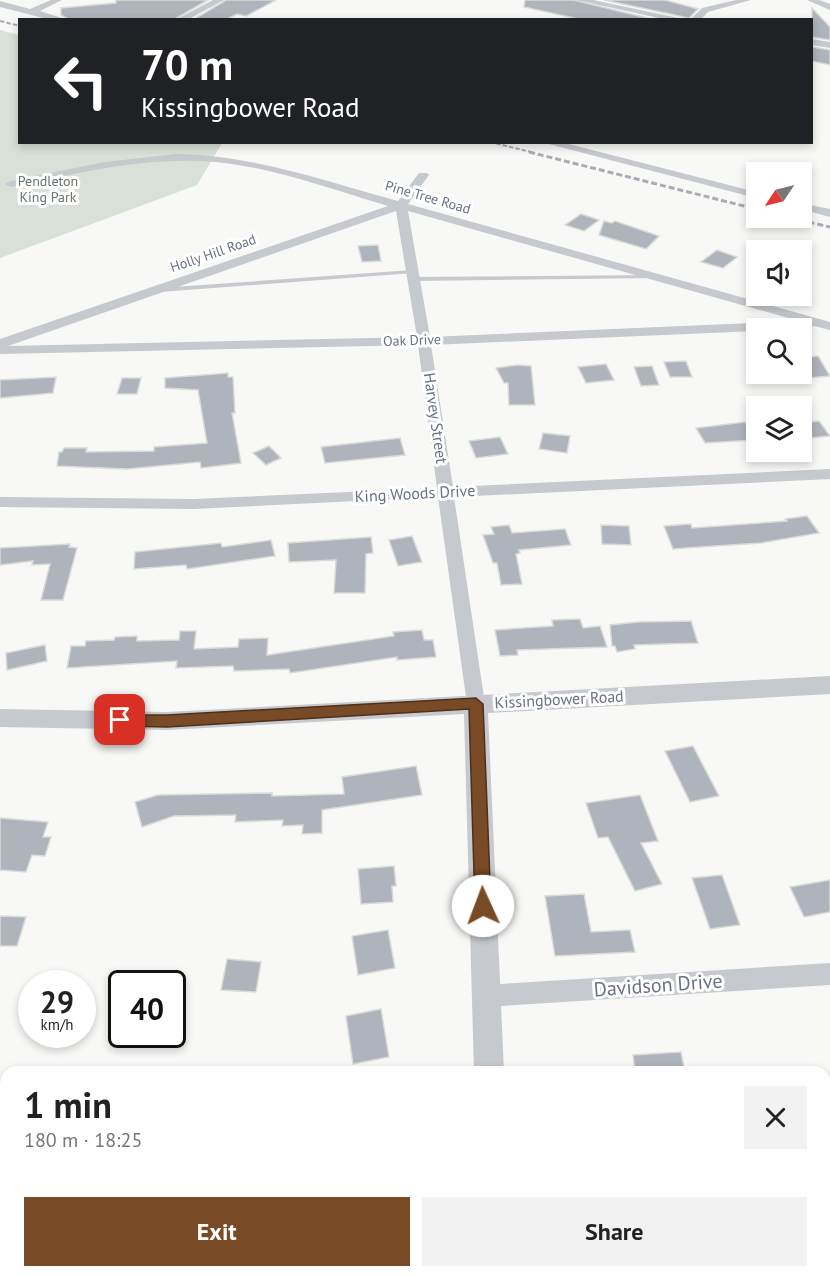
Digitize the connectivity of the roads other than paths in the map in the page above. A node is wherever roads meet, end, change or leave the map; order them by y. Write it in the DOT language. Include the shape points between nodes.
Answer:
graph roads {
  1 [pos="58,0"];
  2 [pos="220,0"];
  3 [pos="580,0"];
  4 [pos="747,0"];
  5 [pos="811,0"];
  6 [pos="0,4"];
  7 [pos="830,7"];
  8 [pos="31,12"];
  9 [pos="55,18"];
  10 [pos="183,18"];
  11 [pos="674,18"];
  12 [pos="695,18"];
  13 [pos="813,42"];
  14 [pos="830,45"];
  15 [pos="554,144"];
  16 [pos="423,175"];
  17 [pos="11,184"];
  18 [pos="746,192"];
  19 [pos="401,205"];
  20 [pos="812,209"];
  21 [pos="830,213"];
  22 [pos="413,276"];
  23 [pos="659,277"];
  24 [pos="152,291"];
  25 [pos="827,325"];
  26 [pos="424,340"];
  27 [pos="0,344"];
  28 [pos="0,350"];
  29 [pos="830,474"];
  30 [pos="447,492"];
  31 [pos="0,502"];
  32 [pos="830,685"];
  33 [pos="476,704"];
  34 [pos="0,718"];
  35 [pos="830,974"];
  36 [pos="486,996"];
  37 [pos="489,1066"];
  1 -- 8 [label="street"];
  2 -- 10 [label="street"];
  3 -- 11 [label="street"];
  4 -- 12 [label="street" via="705,10"];
  5 -- 7 [label="street"];
  6 -- 8 [label="street"];
  8 -- 9 [label="street"];
  13 -- 14 [label="street"];
  15 -- 18 [label="street"];
  16 -- 19 [label="street"];
  17 -- 19 [label="street, Pine Tree Road" via="114,163 198,158 260,166"];
  19 -- 22 [label="street, Harvey Street"];
  19 -- 23 [label="street, Pine Tree Road"];
  19 -- 24 [label="street, Holly Hill Road"];
  20 -- 21 [label="street"];
  22 -- 23 [label="lane"];
  22 -- 24 [label="lane"];
  22 -- 26 [label="street, Harvey Street"];
  23 -- 25 [label="street, Pine Tree Road"];
  24 -- 27 [label="street, Holly Hill Road"];
  25 -- 26 [label="street, Oak Drive"];
  26 -- 28 [label="street, Oak Drive"];
  26 -- 30 [label="street, Harvey Street"];
  29 -- 30 [label="street, King Woods Drive"];
  30 -- 31 [label="street, King Woods Drive" via="194,504"];
  30 -- 33 [label="street, Harvey Street"];
  32 -- 33 [label="street, Kissingbower Road"];
  33 -- 34 [label="street, Kissingbower Road" via="167,721"];
  33 -- 36 [label="street"];
  35 -- 36 [label="street, Davidson Drive"];
  36 -- 37 [label="street"];
}
